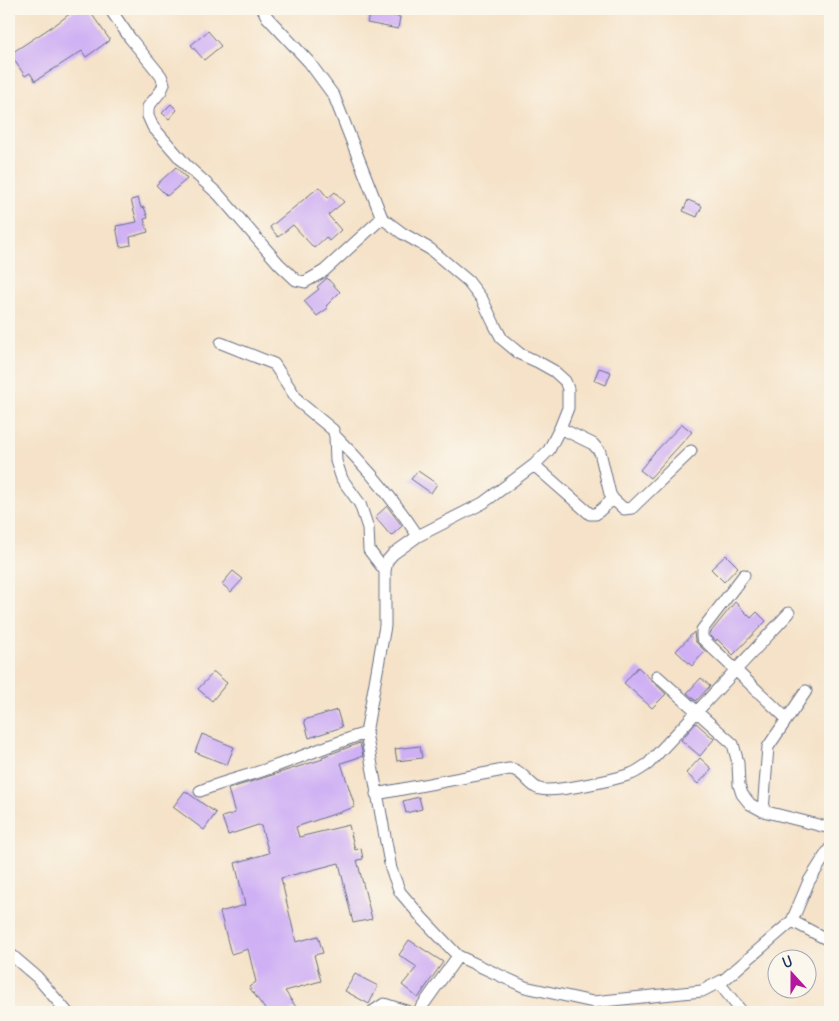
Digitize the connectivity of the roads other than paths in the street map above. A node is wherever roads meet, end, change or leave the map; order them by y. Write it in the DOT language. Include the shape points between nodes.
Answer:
graph roads {
  1 [pos="110,9"];
  2 [pos="263,9"];
  3 [pos="382,218"];
  4 [pos="221,343"];
  5 [pos="560,428"];
  6 [pos="335,436"];
  7 [pos="691,451"];
  8 [pos="534,465"];
  9 [pos="613,499"];
  10 [pos="418,536"];
  11 [pos="385,571"];
  12 [pos="744,576"];
  13 [pos="789,613"];
  14 [pos="736,670"];
  15 [pos="657,676"];
  16 [pos="806,691"];
  17 [pos="697,712"];
  18 [pos="787,719"];
  19 [pos="366,733"];
  20 [pos="200,791"];
  21 [pos="376,794"];
  22 [pos="763,811"];
  23 [pos="830,828"];
  24 [pos="830,848"];
  25 [pos="792,921"];
  26 [pos="830,941"];
  27 [pos="9,954"];
  28 [pos="458,956"];
  29 [pos="719,983"];
  30 [pos="591,1007"];
  31 [pos="67,1012"];
  32 [pos="372,1012"];
  33 [pos="409,1012"];
  34 [pos="418,1012"];
  35 [pos="742,1012"];
  1 -- 3 [label="street" via="164,84 148,108 153,127 296,280 305,282 324,271"];
  2 -- 3 [label="street" via="334,96"];
  3 -- 5 [label="street" via="430,249 468,281 482,299 502,338 520,354 554,371 565,381 568,408"];
  4 -- 6 [label="street" via="274,364 299,402 329,426"];
  5 -- 8 [label="street" via="549,450"];
  5 -- 9 [label="street" via="593,444 600,452"];
  6 -- 10 [label="street" via="359,459"];
  6 -- 11 [label="street" via="336,461 342,479 360,504 368,528 369,550"];
  7 -- 9 [label="street" via="632,508 624,509"];
  8 -- 9 [label="street" via="590,514 596,514"];
  8 -- 10 [label="street" via="483,503"];
  10 -- 11 [label="street" via="393,554"];
  11 -- 19 [label="street" via="385,626"];
  12 -- 14 [label="street" via="700,634"];
  13 -- 14 [label="street"];
  14 -- 17 [label="street"];
  14 -- 18 [label="street"];
  15 -- 17 [label="street"];
  16 -- 18 [label="street"];
  17 -- 21 [label="street" via="648,764 632,774 561,790 545,790 537,788 517,770 509,769"];
  17 -- 22 [label="street" via="733,744 742,794 750,804"];
  18 -- 22 [label="street" via="768,747"];
  19 -- 20 [label="street"];
  19 -- 21 [label="street"];
  21 -- 28 [label="street" via="391,869 400,892 422,920"];
  22 -- 23 [label="street"];
  24 -- 25 [label="street" via="809,881"];
  25 -- 26 [label="street"];
  25 -- 29 [label="street"];
  27 -- 31 [label="street" via="36,977"];
  28 -- 30 [label="street" via="525,987"];
  28 -- 34 [label="street"];
  29 -- 30 [label="street" via="702,991"];
  29 -- 35 [label="street"];
  32 -- 33 [label="street" via="384,1004"];
}
